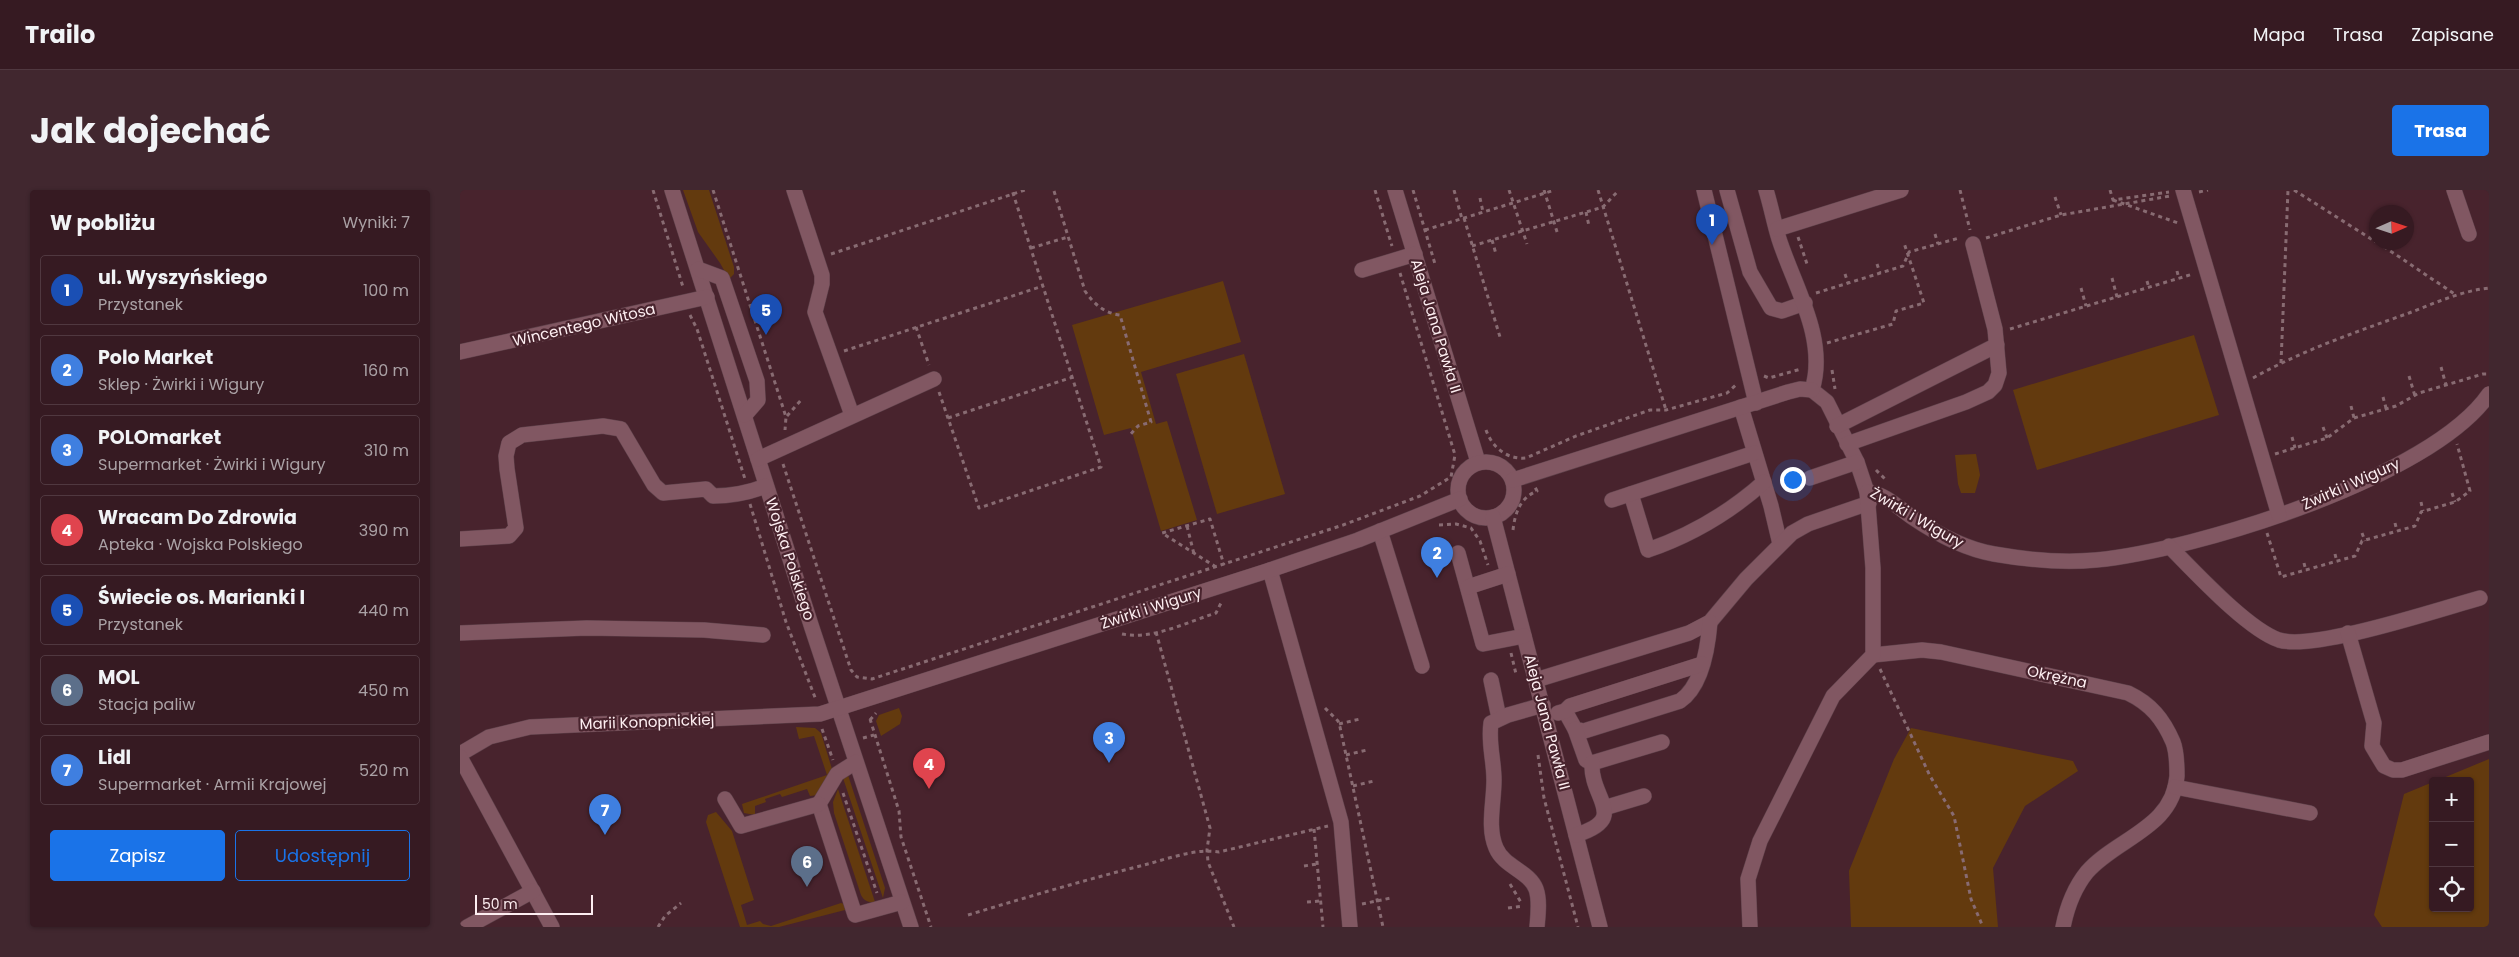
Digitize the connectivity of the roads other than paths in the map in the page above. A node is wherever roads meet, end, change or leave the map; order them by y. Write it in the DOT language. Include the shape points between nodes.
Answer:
graph roads {
  1 [pos="672,190"];
  2 [pos="794,190"];
  3 [pos="1395,190"];
  4 [pos="1704,190"];
  5 [pos="1727,190"];
  6 [pos="1766,190"];
  7 [pos="1901,190"];
  8 [pos="2454,190"];
  9 [pos="2182,192"];
  10 [pos="1776,229"];
  11 [pos="2469,234"];
  12 [pos="1972,239"];
  13 [pos="1414,254"];
  14 [pos="698,269"];
  15 [pos="1362,270"];
  16 [pos="707,297"];
  17 [pos="1812,299"];
  18 [pos="1996,339"];
  19 [pos="460,352"];
  20 [pos="934,378"];
  21 [pos="1812,390"];
  22 [pos="2489,394"];
  23 [pos="1756,403"];
  24 [pos="1741,407"];
  25 [pos="745,415"];
  26 [pos="852,415"];
  27 [pos="1837,426"];
  28 [pos="1846,444"];
  29 [pos="1754,453"];
  30 [pos="758,459"];
  31 [pos="1478,462"];
  32 [pos="1857,462"];
  33 [pos="1810,478"];
  34 [pos="1513,480"];
  35 [pos="1764,482"];
  36 [pos="766,486"];
  37 [pos="1631,494"];
  38 [pos="1868,498"];
  39 [pos="1460,499"];
  40 [pos="1612,500"];
  41 [pos="2279,515"];
  42 [pos="1493,517"];
  43 [pos="1380,531"];
  44 [pos="460,539"];
  45 [pos="1780,544"];
  46 [pos="2169,546"];
  47 [pos="1458,553"];
  48 [pos="1270,570"];
  49 [pos="1508,574"];
  50 [pos="1468,587"];
  51 [pos="2480,598"];
  52 [pos="1710,622"];
  53 [pos="2355,632"];
  54 [pos="460,633"];
  55 [pos="763,635"];
  56 [pos="1524,636"];
  57 [pos="1873,655"];
  58 [pos="1702,664"];
  59 [pos="1422,666"];
  60 [pos="1491,680"];
  61 [pos="1536,680"];
  62 [pos="839,709"];
  63 [pos="1565,710"];
  64 [pos="1544,711"];
  65 [pos="1499,718"];
  66 [pos="1575,729"];
  67 [pos="1662,742"];
  68 [pos="2489,742"];
  69 [pos="460,756"];
  70 [pos="856,762"];
  71 [pos="1592,763"];
  72 [pos="2175,787"];
  73 [pos="1644,796"];
  74 [pos="725,799"];
  75 [pos="819,804"];
  76 [pos="1604,808"];
  77 [pos="2310,813"];
  78 [pos="1576,835"];
  79 [pos="533,891"];
  80 [pos="902,902"];
  81 [pos="467,927"];
  82 [pos="552,927"];
  83 [pos="911,927"];
  84 [pos="1350,927"];
  85 [pos="1537,927"];
  86 [pos="1600,927"];
  87 [pos="1750,927"];
  88 [pos="2062,927"];
  1 -- 14 [label="street, Wojska Polskiego"];
  2 -- 26 [label="street" via="820,267 822,284 815,312"];
  3 -- 13 [label="street, Aleja Jana Pawła II"];
  4 -- 23 [label="street"];
  5 -- 17 [label="street" via="1750,272 1771,308 1782,311"];
  6 -- 10 [label="street"];
  7 -- 10 [label="street"];
  8 -- 11 [label="street"];
  9 -- 41 [label="street"];
  10 -- 17 [label="street"];
  12 -- 18 [label="street"];
  13 -- 15 [label="street"];
  13 -- 31 [label="street, Aleja Jana Pawła II"];
  14 -- 16 [label="street, Wojska Polskiego"];
  14 -- 25 [label="street" via="722,278 757,381 758,400"];
  16 -- 19 [label="street, Wincentego Witosa"];
  16 -- 25 [label="street, Wojska Polskiego"];
  17 -- 21 [label="street" via="1817,370"];
  18 -- 27 [label="street"];
  18 -- 28 [label="street" via="2000,374 1988,392"];
  20 -- 26 [label="street"];
  21 -- 23 [label="street" via="1800,389"];
  21 -- 27 [label="street, Żwirki i Wigury" via="1827,402"];
  22 -- 41 [label="street, Żwirki i Wigury" via="2465,420 2400,463 2356,485"];
  23 -- 24 [label="street"];
  24 -- 29 [label="street"];
  24 -- 34 [label="street"];
  25 -- 30 [label="street, Wojska Polskiego"];
  26 -- 30 [label="street"];
  27 -- 28 [label="street, Żwirki i Wigury"];
  28 -- 32 [label="street, Żwirki i Wigury"];
  29 -- 35 [label="street"];
  29 -- 37 [label="street"];
  30 -- 36 [label="street, Wojska Polskiego"];
  31 -- 34 [label="street" via="1495,463 1509,472"];
  31 -- 39 [label="street" via="1463,473 1458,490"];
  32 -- 33 [label="street"];
  32 -- 38 [label="street, Żwirki i Wigury"];
  34 -- 42 [label="street" via="1513,499 1509,507"];
  35 -- 37 [label="street" via="1709,524 1678,540 1648,550"];
  35 -- 45 [label="street"];
  36 -- 44 [label="street" via="748,493 713,496 706,489 663,493 654,485 621,429 603,426 522,435 509,443 506,456 516,528 509,536"];
  36 -- 62 [label="street, Wojska Polskiego"];
  37 -- 40 [label="street"];
  38 -- 45 [label="street" via="1808,524"];
  38 -- 46 [label="street, Żwirki i Wigury" via="1885,497 1931,530 1964,546 1993,554 2079,561"];
  38 -- 57 [label="street" via="1873,568"];
  39 -- 42 [label="street" via="1473,515"];
  39 -- 43 [label="street, Żwirki i Wigury"];
  41 -- 46 [label="street, Żwirki i Wigury"];
  42 -- 49 [label="street, Aleja Jana Pawła II"];
  43 -- 48 [label="street, Żwirki i Wigury"];
  43 -- 59 [label="street"];
  45 -- 52 [label="street"];
  46 -- 53 [label="street" via="2253,626 2280,640 2315,640"];
  47 -- 50 [label="street"];
  48 -- 62 [label="street, Żwirki i Wigury"];
  48 -- 84 [label="street" via="1341,822"];
  49 -- 50 [label="street"];
  49 -- 56 [label="street, Aleja Jana Pawła II"];
  50 -- 56 [label="street" via="1483,644"];
  51 -- 53 [label="street"];
  52 -- 58 [label="street" via="1708,650"];
  52 -- 61 [label="street" via="1689,633"];
  53 -- 68 [label="street" via="2374,723 2372,746 2384,766 2402,770"];
  54 -- 55 [label="street" via="595,628 704,630"];
  56 -- 61 [label="street, Aleja Jana Pawła II"];
  57 -- 72 [label="street, Okrężna" via="1922,650 1941,652 2128,694 2150,707 2166,727 2178,765"];
  57 -- 87 [label="street" via="1828,704 1760,841 1748,879"];
  58 -- 63 [label="street"];
  58 -- 66 [label="street" via="1689,695 1680,701 1584,731"];
  60 -- 65 [label="street"];
  61 -- 64 [label="street, Aleja Jana Pawła II"];
  62 -- 69 [label="street, Marii Konopnickiej" via="820,714 530,727 489,737"];
  62 -- 70 [label="street, Wojska Polskiego"];
  63 -- 64 [label="street"];
  63 -- 66 [label="street"];
  64 -- 65 [label="street"];
  64 -- 78 [label="street, Aleja Jana Pawła II"];
  65 -- 85 [label="street" via="1491,723 1489,737 1494,780 1491,832 1496,849 1505,862 1536,888"];
  66 -- 71 [label="street" via="1586,760"];
  67 -- 71 [label="street"];
  69 -- 79 [label="street"];
  70 -- 75 [label="street" via="837,774"];
  70 -- 80 [label="street, Wojska Polskiego"];
  71 -- 76 [label="street"];
  72 -- 77 [label="street"];
  72 -- 88 [label="street, Okrężna" via="2169,804 2157,819 2097,862 2080,881"];
  73 -- 76 [label="street"];
  74 -- 75 [label="street" via="741,826"];
  75 -- 80 [label="street" via="855,915"];
  76 -- 78 [label="street" via="1603,822"];
  78 -- 86 [label="street, Aleja Jana Pawła II"];
  79 -- 81 [label="street"];
  79 -- 82 [label="street"];
  80 -- 83 [label="street, Wojska Polskiego"];
}
